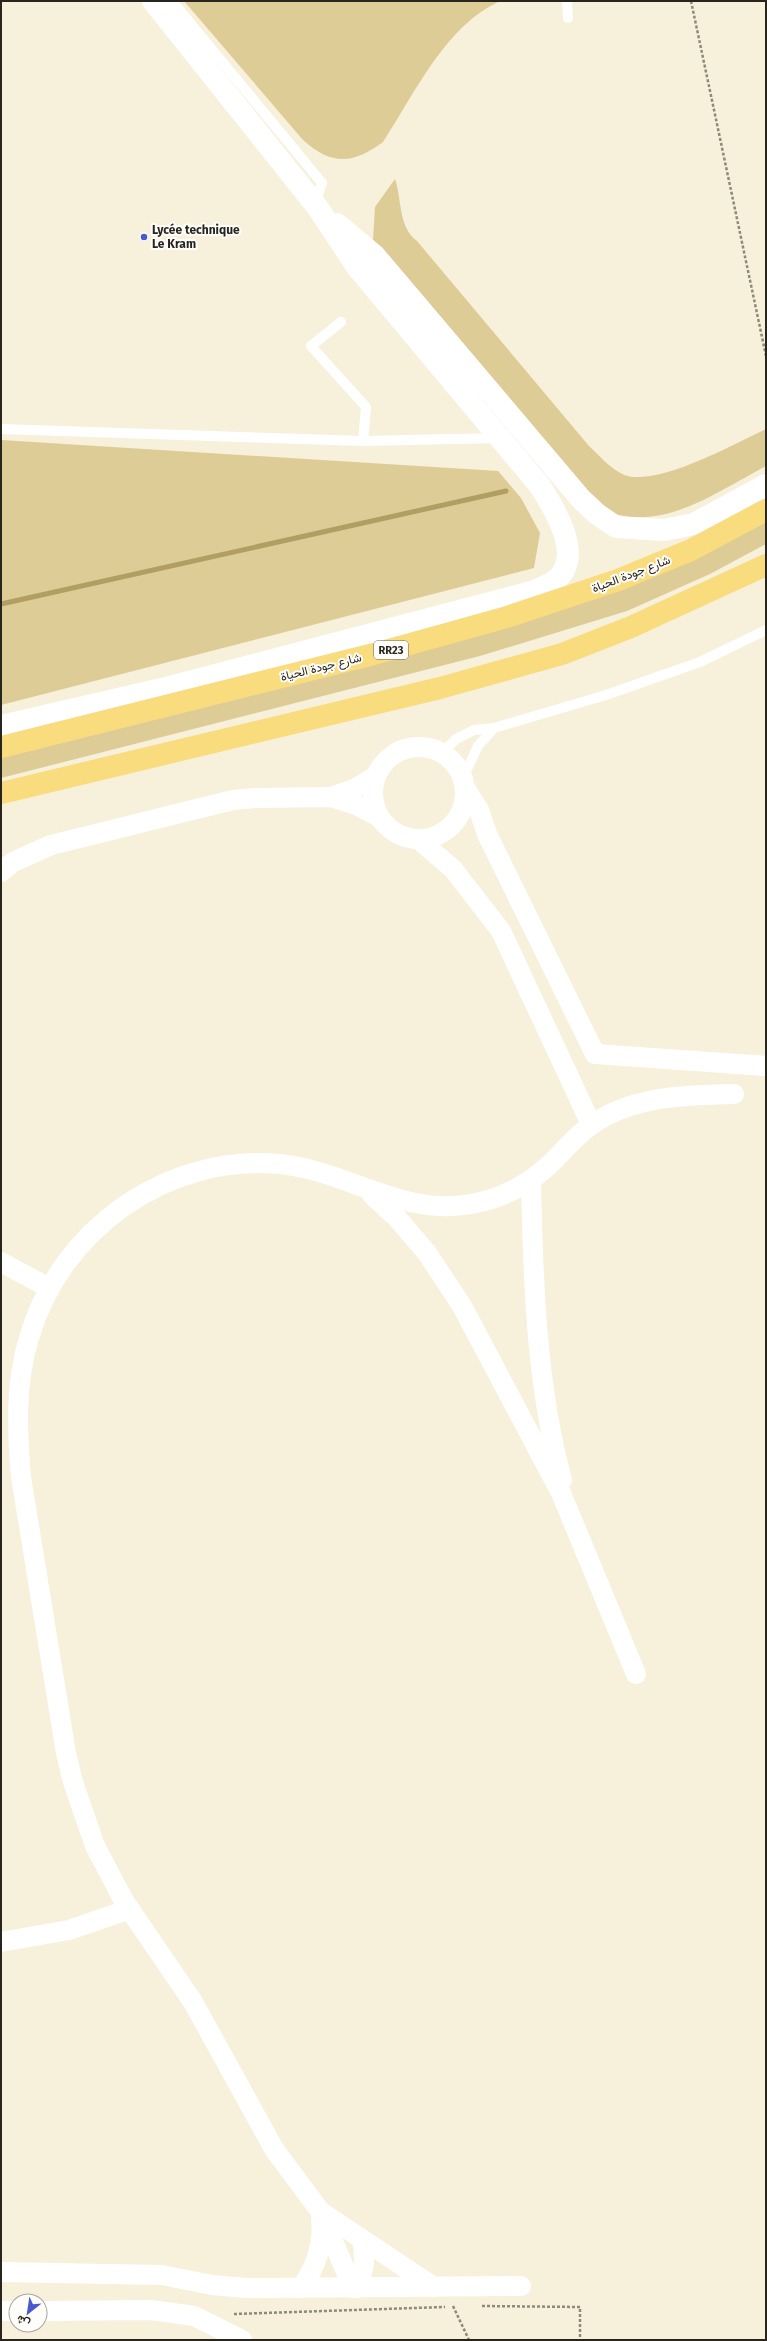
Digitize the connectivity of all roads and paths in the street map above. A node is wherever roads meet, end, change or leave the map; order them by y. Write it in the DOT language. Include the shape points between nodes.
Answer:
graph roads {
  1 [pos="153,1"];
  2 [pos="172,1"];
  3 [pos="566,1"];
  4 [pos="691,1"];
  5 [pos="568,18"];
  6 [pos="317,206"];
  7 [pos="341,322"];
  8 [pos="766,356"];
  9 [pos="516,423"];
  10 [pos="1,429"];
  11 [pos="500,439"];
  12 [pos="364,441"];
  13 [pos="766,485"];
  14 [pos="766,510"];
  15 [pos="766,565"];
  16 [pos="766,630"];
  17 [pos="1,726"];
  18 [pos="494,728"];
  19 [pos="1,747"];
  20 [pos="442,753"];
  21 [pos="376,776"];
  22 [pos="464,783"];
  23 [pos="1,793"];
  24 [pos="331,797"];
  25 [pos="380,817"];
  26 [pos="450,828"];
  27 [pos="487,834"];
  28 [pos="418,839"];
  29 [pos="453,869"];
  30 [pos="1,872"];
  31 [pos="766,1066"];
  32 [pos="734,1094"];
  33 [pos="591,1124"];
  34 [pos="531,1180"];
  35 [pos="363,1188"];
  36 [pos="1,1262"];
  37 [pos="49,1288"];
  38 [pos="549,1416"];
  39 [pos="525,1423"];
  40 [pos="573,1520"];
  41 [pos="636,1674"];
  42 [pos="130,1909"];
  43 [pos="1,1942"];
  44 [pos="320,2211"];
  45 [pos="363,2240"];
  46 [pos="1,2272"];
  47 [pos="521,2286"];
  48 [pos="434,2287"];
  49 [pos="301,2288"];
  50 [pos="356,2288"];
  51 [pos="453,2306"];
  52 [pos="461,2306"];
  53 [pos="477,2306"];
  54 [pos="48,2311"];
  55 [pos="233,2314"];
  56 [pos="242,2340"];
  57 [pos="469,2340"];
  58 [pos="580,2340"];
  1 -- 6 [label="street"];
  2 -- 6 [label="lane" via="322,183"];
  3 -- 5 [label="lane"];
  4 -- 8 [label="path"];
  6 -- 9 [label="street" via="374,256"];
  6 -- 11 [label="street" via="357,266"];
  7 -- 12 [label="lane" via="311,346 366,407"];
  9 -- 11 [label="lane"];
  9 -- 13 [label="street" via="581,499 596,514 616,526 664,530 694,524"];
  10 -- 12 [label="lane"];
  11 -- 12 [label="lane"];
  11 -- 17 [label="street" via="540,486 560,520 567,562 560,577 549,584 524,594 170,687"];
  14 -- 19 [label="highway, شارع جودة الحياة / RR23" via="691,550 618,580 507,617 374,654"];
  15 -- 23 [label="highway" via="631,627 562,654 440,688"];
  16 -- 18 [label="lane" via="700,662 572,706"];
  18 -- 20 [label="lane" via="474,730 465,734"];
  18 -- 22 [label="lane" via="478,746"];
  20 -- 21 [label="street" via="418,747 406,749 394,754 385,762"];
  20 -- 22 [label="street" via="453,761"];
  21 -- 24 [label="street" via="354,789"];
  21 -- 25 [label="street" via="373,793"];
  22 -- 26 [label="street" via="463,808"];
  22 -- 27 [label="street" via="479,810"];
  24 -- 25 [label="street" via="356,805"];
  24 -- 30 [label="street" via="255,798 212,804 51,844 13,862"];
  25 -- 28 [label="street" via="390,828 403,836"];
  26 -- 27 [label="street" via="470,828"];
  26 -- 28 [label="street" via="433,837"];
  26 -- 29 [label="street"];
  27 -- 31 [label="street" via="595,1054"];
  28 -- 29 [label="street"];
  29 -- 33 [label="street" via="501,931"];
  32 -- 33 [label="street" via="653,1100 618,1110"];
  33 -- 34 [label="street"];
  34 -- 35 [label="street" via="490,1200 448,1207 399,1201"];
  34 -- 38 [label="street" via="537,1320"];
  35 -- 37 [label="street" via="326,1174 279,1164 230,1165 181,1177 157,1186 114,1212 80,1244"];
  35 -- 39 [label="street" via="397,1218 446,1280"];
  36 -- 37 [label="street"];
  37 -- 42 [label="street" via="28,1339 21,1376 18,1441 21,1477 73,1782 96,1846"];
  38 -- 39 [label="street"];
  38 -- 40 [label="street"];
  39 -- 40 [label="street"];
  40 -- 41 [label="street"];
  42 -- 43 [label="street" via="69,1930"];
  42 -- 44 [label="street" via="193,2002 274,2149"];
  44 -- 45 [label="street"];
  44 -- 49 [label="street" via="322,2227 317,2260"];
  44 -- 50 [label="street"];
  45 -- 48 [label="street"];
  45 -- 50 [label="street" via="364,2264"];
  46 -- 49 [label="street" via="156,2274 227,2287"];
  47 -- 48 [label="street"];
  48 -- 50 [label="street"];
  49 -- 50 [label="street"];
  51 -- 52 [label="path"];
  51 -- 55 [label="path"];
  51 -- 57 [label="path"];
  53 -- 58 [label="path" via="580,2307"];
  54 -- 56 [label="street" via="151,2310 194,2316"];
}
